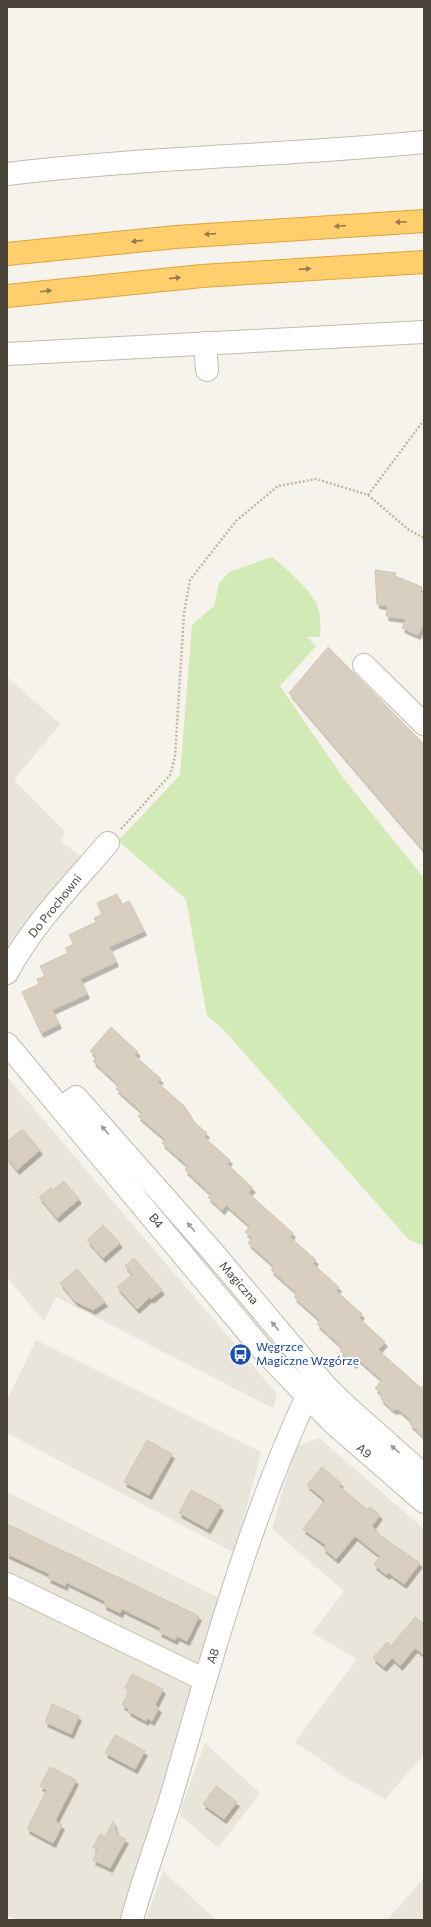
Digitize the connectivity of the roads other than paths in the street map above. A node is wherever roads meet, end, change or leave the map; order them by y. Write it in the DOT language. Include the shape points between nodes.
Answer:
graph roads {
  1 [pos="424,142"];
  2 [pos="7,174"];
  3 [pos="424,221"];
  4 [pos="7,254"];
  5 [pos="424,262"];
  6 [pos="7,296"];
  7 [pos="424,332"];
  8 [pos="205,343"];
  9 [pos="7,354"];
  10 [pos="207,370"];
  11 [pos="364,665"];
  12 [pos="424,724"];
  13 [pos="108,843"];
  14 [pos="7,973"];
  15 [pos="7,1044"];
  16 [pos="61,1108"];
  17 [pos="307,1396"];
  18 [pos="424,1475"];
  19 [pos="424,1502"];
  20 [pos="7,1584"];
  21 [pos="205,1680"];
  22 [pos="132,1920"];
  1 -- 2 [label="street" via="359,149 93,165"];
  3 -- 4 [label="highway, one-way" via="176,237"];
  6 -- 5 [label="highway, one-way" via="202,276"];
  7 -- 8 [label="street"];
  8 -- 9 [label="street"];
  8 -- 10 [label="street"];
  11 -- 12 [label="street"];
  13 -- 14 [label="street, Do Prochowni" via="53,907 16,955"];
  15 -- 16 [label="street, B4"];
  16 -- 17 [label="street, B4" via="260,1347"];
  18 -- 16 [label="street, Magiczna, one-way" via="324,1384 217,1257 76,1097"];
  17 -- 19 [label="street, A9" via="333,1423"];
  17 -- 21 [label="street, A8" via="280,1456 256,1522"];
  20 -- 21 [label="street"];
  21 -- 22 [label="street, A8"];
}
